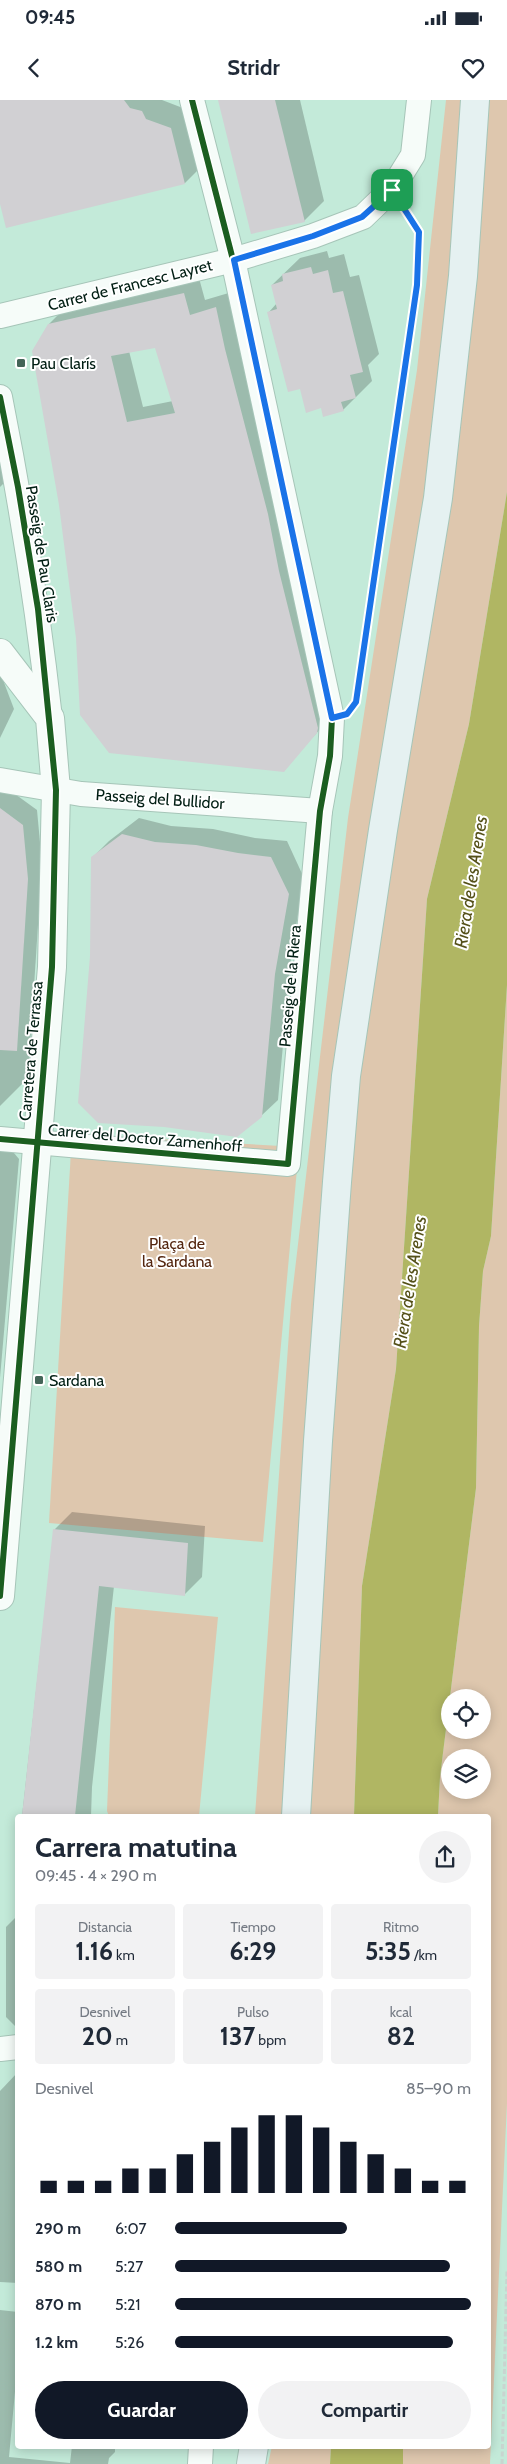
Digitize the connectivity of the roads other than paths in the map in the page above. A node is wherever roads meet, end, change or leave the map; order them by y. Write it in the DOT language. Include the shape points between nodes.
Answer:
graph roads {
  1 [pos="192,100"];
  2 [pos="419,100"];
  3 [pos="474,100"];
  4 [pos="234,260"];
  5 [pos="0,316"];
  6 [pos="0,397"];
  7 [pos="0,652"];
  8 [pos="50,718"];
  9 [pos="0,780"];
  10 [pos="56,790"];
  11 [pos="320,811"];
  12 [pos="0,1140"];
  13 [pos="38,1143"];
  14 [pos="288,1164"];
  15 [pos="3,1515"];
  16 [pos="0,1596"];
  17 [pos="296,1814"];
  18 [pos="15,2047"];
  19 [pos="0,2049"];
  20 [pos="201,2449"];
  21 [pos="254,2449"];
  22 [pos="200,2464"];
  23 [pos="251,2464"];
  1 -- 4 [label="street, Passeig de la Riera"];
  2 -- 4 [label="street, Carrer de Francesc Layret" via="413,156 392,190 362,217"];
  3 -- 17 [label="main road" via="463,276 438,498 346,1076 319,1431"];
  4 -- 5 [label="street, Carrer de Francesc Layret"];
  4 -- 11 [label="street, Passeig de la Riera" via="332,718 330,756"];
  6 -- 8 [label="street, Passeig de Pau Claris" via="38,608"];
  7 -- 8 [label="street"];
  8 -- 10 [label="street, Carretera de Terrassa"];
  9 -- 10 [label="street, Passeig del Bullidor"];
  10 -- 11 [label="street, Passeig del Bullidor"];
  10 -- 13 [label="street, Carretera de Terrassa" via="52,967"];
  11 -- 14 [label="street, Passeig de la Riera"];
  12 -- 13 [label="street, Carrer del Doctor Zamenhoff"];
  13 -- 14 [label="street, Carrer del Doctor Zamenhoff"];
  13 -- 15 [label="street, Carretera de Terrassa"];
  15 -- 16 [label="street, Carretera de Terrassa"];
  18 -- 19 [label="street"];
  20 -- 22 [label="street"];
  21 -- 23 [label="main road"];
}
